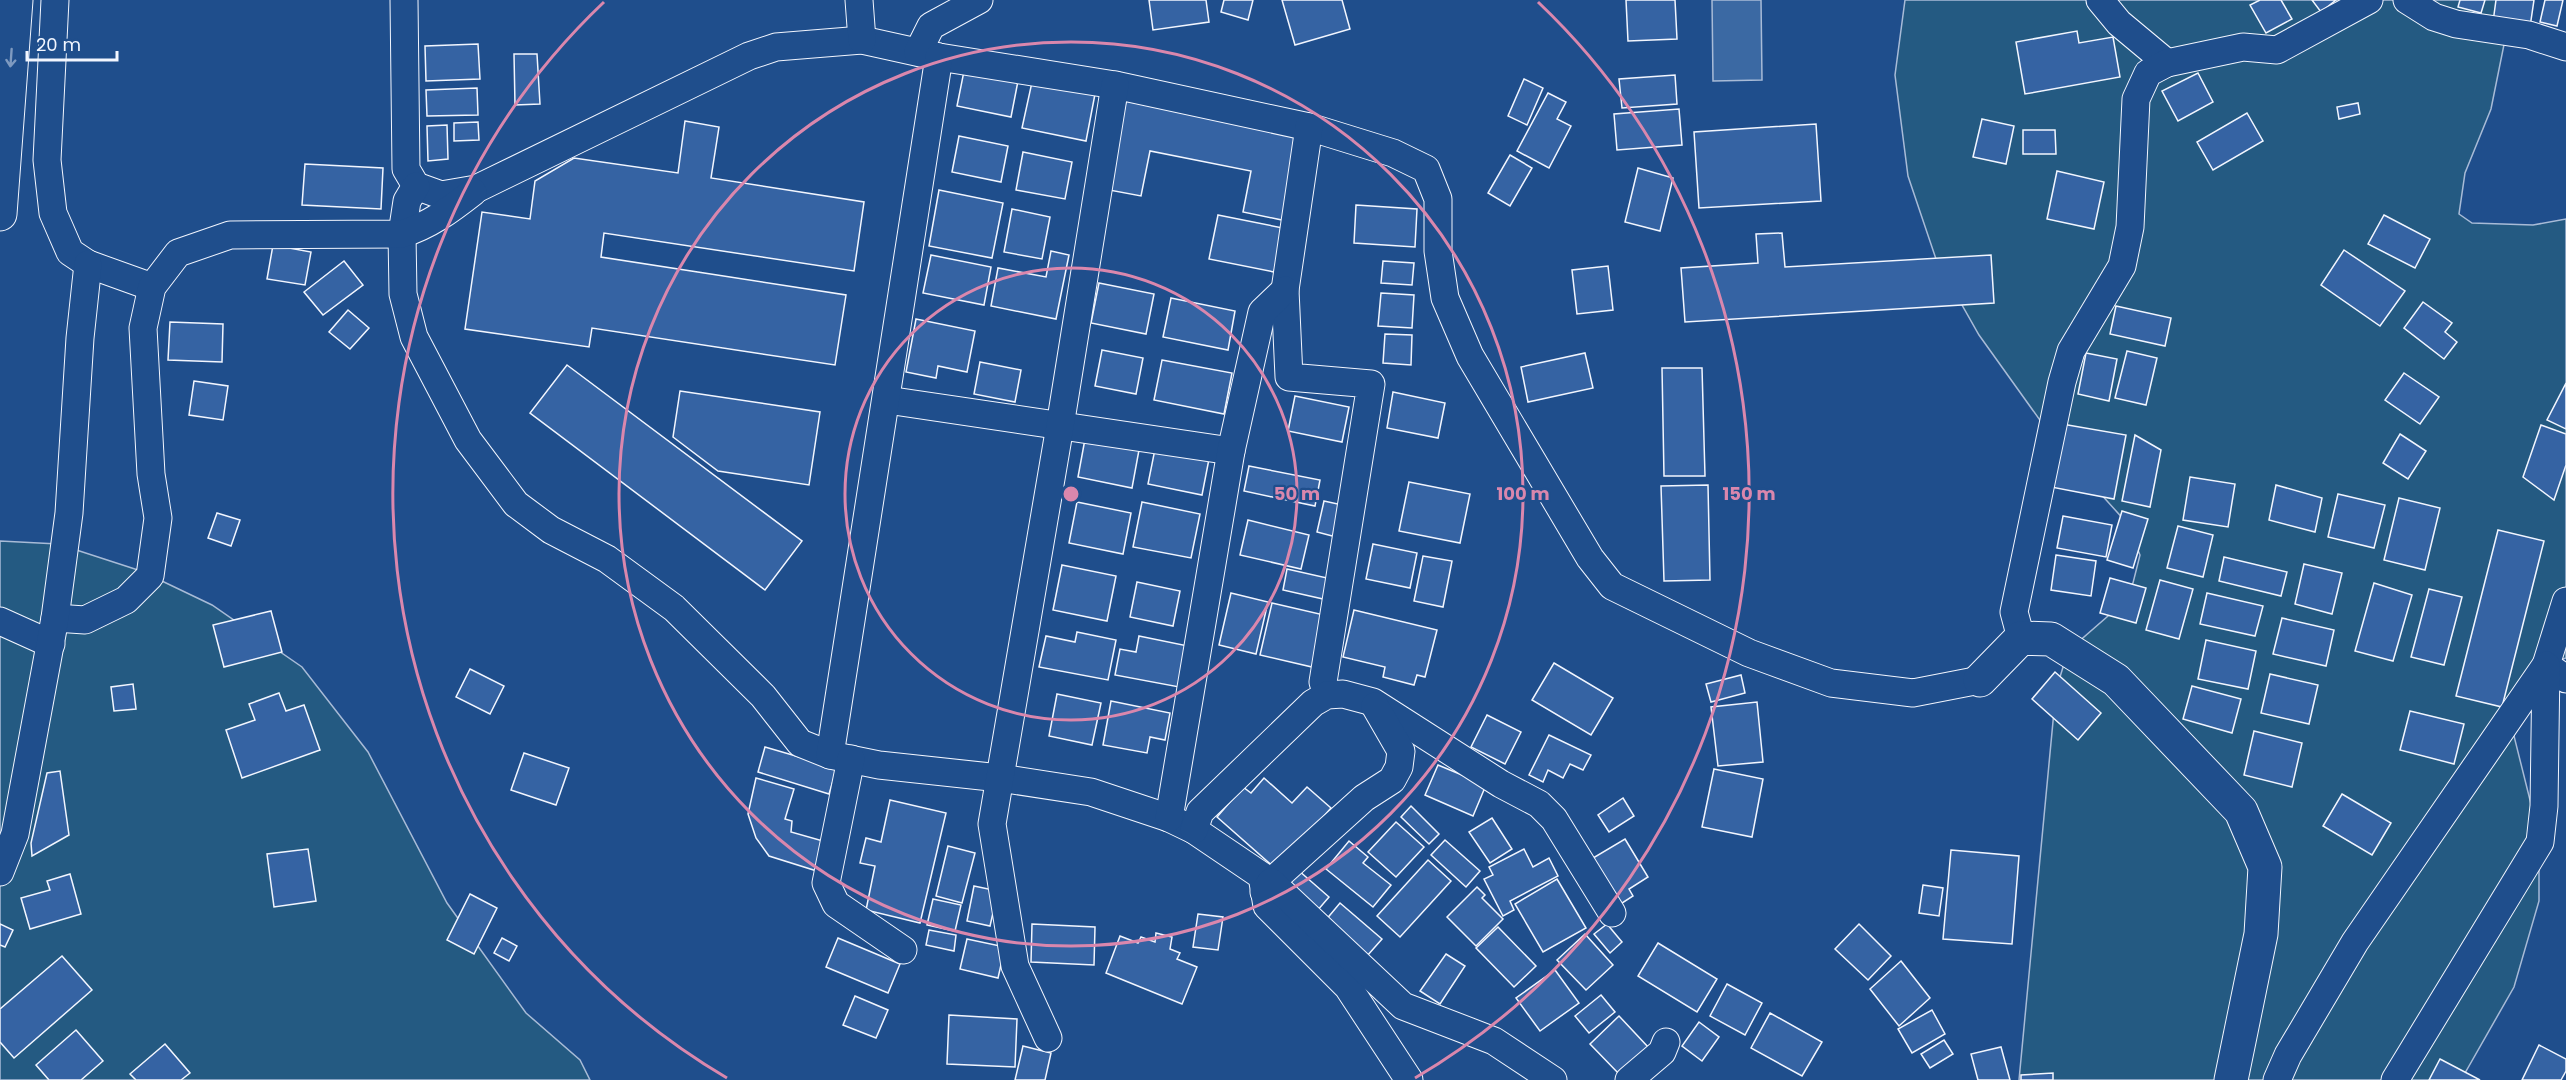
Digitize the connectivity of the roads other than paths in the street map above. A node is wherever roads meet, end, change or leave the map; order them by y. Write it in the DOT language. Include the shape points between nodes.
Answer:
graph roads {
  1 [pos="15,0"];
  2 [pos="55,0"];
  3 [pos="404,0"];
  4 [pos="859,0"];
  5 [pos="979,0"];
  6 [pos="2100,0"];
  7 [pos="2369,0"];
  8 [pos="2407,0"];
  9 [pos="862,40"];
  10 [pos="2566,47"];
  11 [pos="929,55"];
  12 [pos="2167,63"];
  13 [pos="1115,85"];
  14 [pos="1309,127"];
  15 [pos="416,186"];
  16 [pos="476,189"];
  17 [pos="0,214"];
  18 [pos="402,234"];
  19 [pos="88,264"];
  20 [pos="152,287"];
  21 [pos="1285,290"];
  22 [pos="887,400"];
  23 [pos="1060,426"];
  24 [pos="1231,451"];
  25 [pos="2566,601"];
  26 [pos="55,618"];
  27 [pos="0,621"];
  28 [pos="2021,638"];
  29 [pos="51,644"];
  30 [pos="2556,672"];
  31 [pos="1980,680"];
  32 [pos="1327,695"];
  33 [pos="1373,702"];
  34 [pos="841,757"];
  35 [pos="1000,778"];
  36 [pos="1169,818"];
  37 [pos="1194,830"];
  38 [pos="0,872"];
  39 [pos="1268,887"];
  40 [pos="1612,913"];
  41 [pos="903,950"];
  42 [pos="1048,1038"];
  43 [pos="1666,1042"];
  44 [pos="1409,1080"];
  45 [pos="1553,1080"];
  46 [pos="1629,1080"];
  47 [pos="2231,1080"];
  48 [pos="2277,1080"];
  49 [pos="2395,1080"];
  1 -- 17 [label="main road, one-way"];
  2 -- 19 [label="street" via="47,160 53,213 70,252"];
  3 -- 15 [label="street" via="406,169"];
  4 -- 9 [label="street"];
  5 -- 11 [label="street" via="931,26"];
  6 -- 12 [label="street" via="2119,23"];
  7 -- 12 [label="street" via="2277,50 2243,47"];
  8 -- 10 [label="street" via="2434,17 2456,24 2529,35"];
  9 -- 11 [label="street"];
  9 -- 16 [label="street" via="776,47 749,56"];
  11 -- 13 [label="street"];
  11 -- 22 [label="street"];
  12 -- 28 [label="street" via="2148,73 2136,99 2130,227 2122,266 2071,351 2062,382 2014,612"];
  13 -- 14 [label="street"];
  13 -- 23 [label="street"];
  14 -- 21 [label="street"];
  14 -- 31 [label="street" via="1393,153 1426,169 1438,199 1438,251 1445,298 1470,356 1590,558 1612,586 1749,653 1831,683 1913,693"];
  15 -- 16 [label="street" via="441,195"];
  15 -- 18 [label="street" via="407,201"];
  16 -- 18 [label="street" via="440,218"];
  18 -- 20 [label="street" via="230,236 178,253"];
  18 -- 34 [label="street" via="403,294 414,337 468,440 516,504 550,530 608,559 674,608 763,696 800,743"];
  19 -- 20 [label="street"];
  19 -- 26 [label="street" via="69,513"];
  20 -- 26 [label="street" via="143,328 151,474 158,518 150,576 126,600 85,620"];
  21 -- 24 [label="street" via="1262,312"];
  21 -- 32 [label="street" via="1289,377 1371,384 1323,682"];
  22 -- 23 [label="street"];
  22 -- 34 [label="street"];
  23 -- 24 [label="street"];
  23 -- 35 [label="street"];
  24 -- 36 [label="street"];
  25 -- 30 [label="street"];
  26 -- 29 [label="street"];
  27 -- 29 [label="street"];
  28 -- 31 [label="main road"];
  28 -- 47 [label="main road" via="2052,639 2116,680 2241,811 2265,867 2261,934"];
  29 -- 38 [label="street" via="15,834"];
  30 -- 48 [label="street" via="2355,942"];
  30 -- 49 [label="street" via="2540,842"];
  32 -- 33 [label="street" via="1343,694"];
  32 -- 37 [label="street" via="1313,703 1200,812"];
  33 -- 39 [label="street" via="1401,751 1392,780 1364,798"];
  33 -- 40 [label="street" via="1539,804 1554,819"];
  34 -- 35 [label="street"];
  34 -- 41 [label="street" via="826,883 836,904"];
  35 -- 36 [label="street" via="1091,792"];
  35 -- 42 [label="street" via="992,824 1015,966"];
  36 -- 37 [label="street"];
  37 -- 39 [label="street" via="1262,876"];
  39 -- 44 [label="street" via="1267,906 1348,987"];
  39 -- 45 [label="street" via="1403,1006 1494,1041"];
  43 -- 46 [label="street" via="1662,1052"];
}
